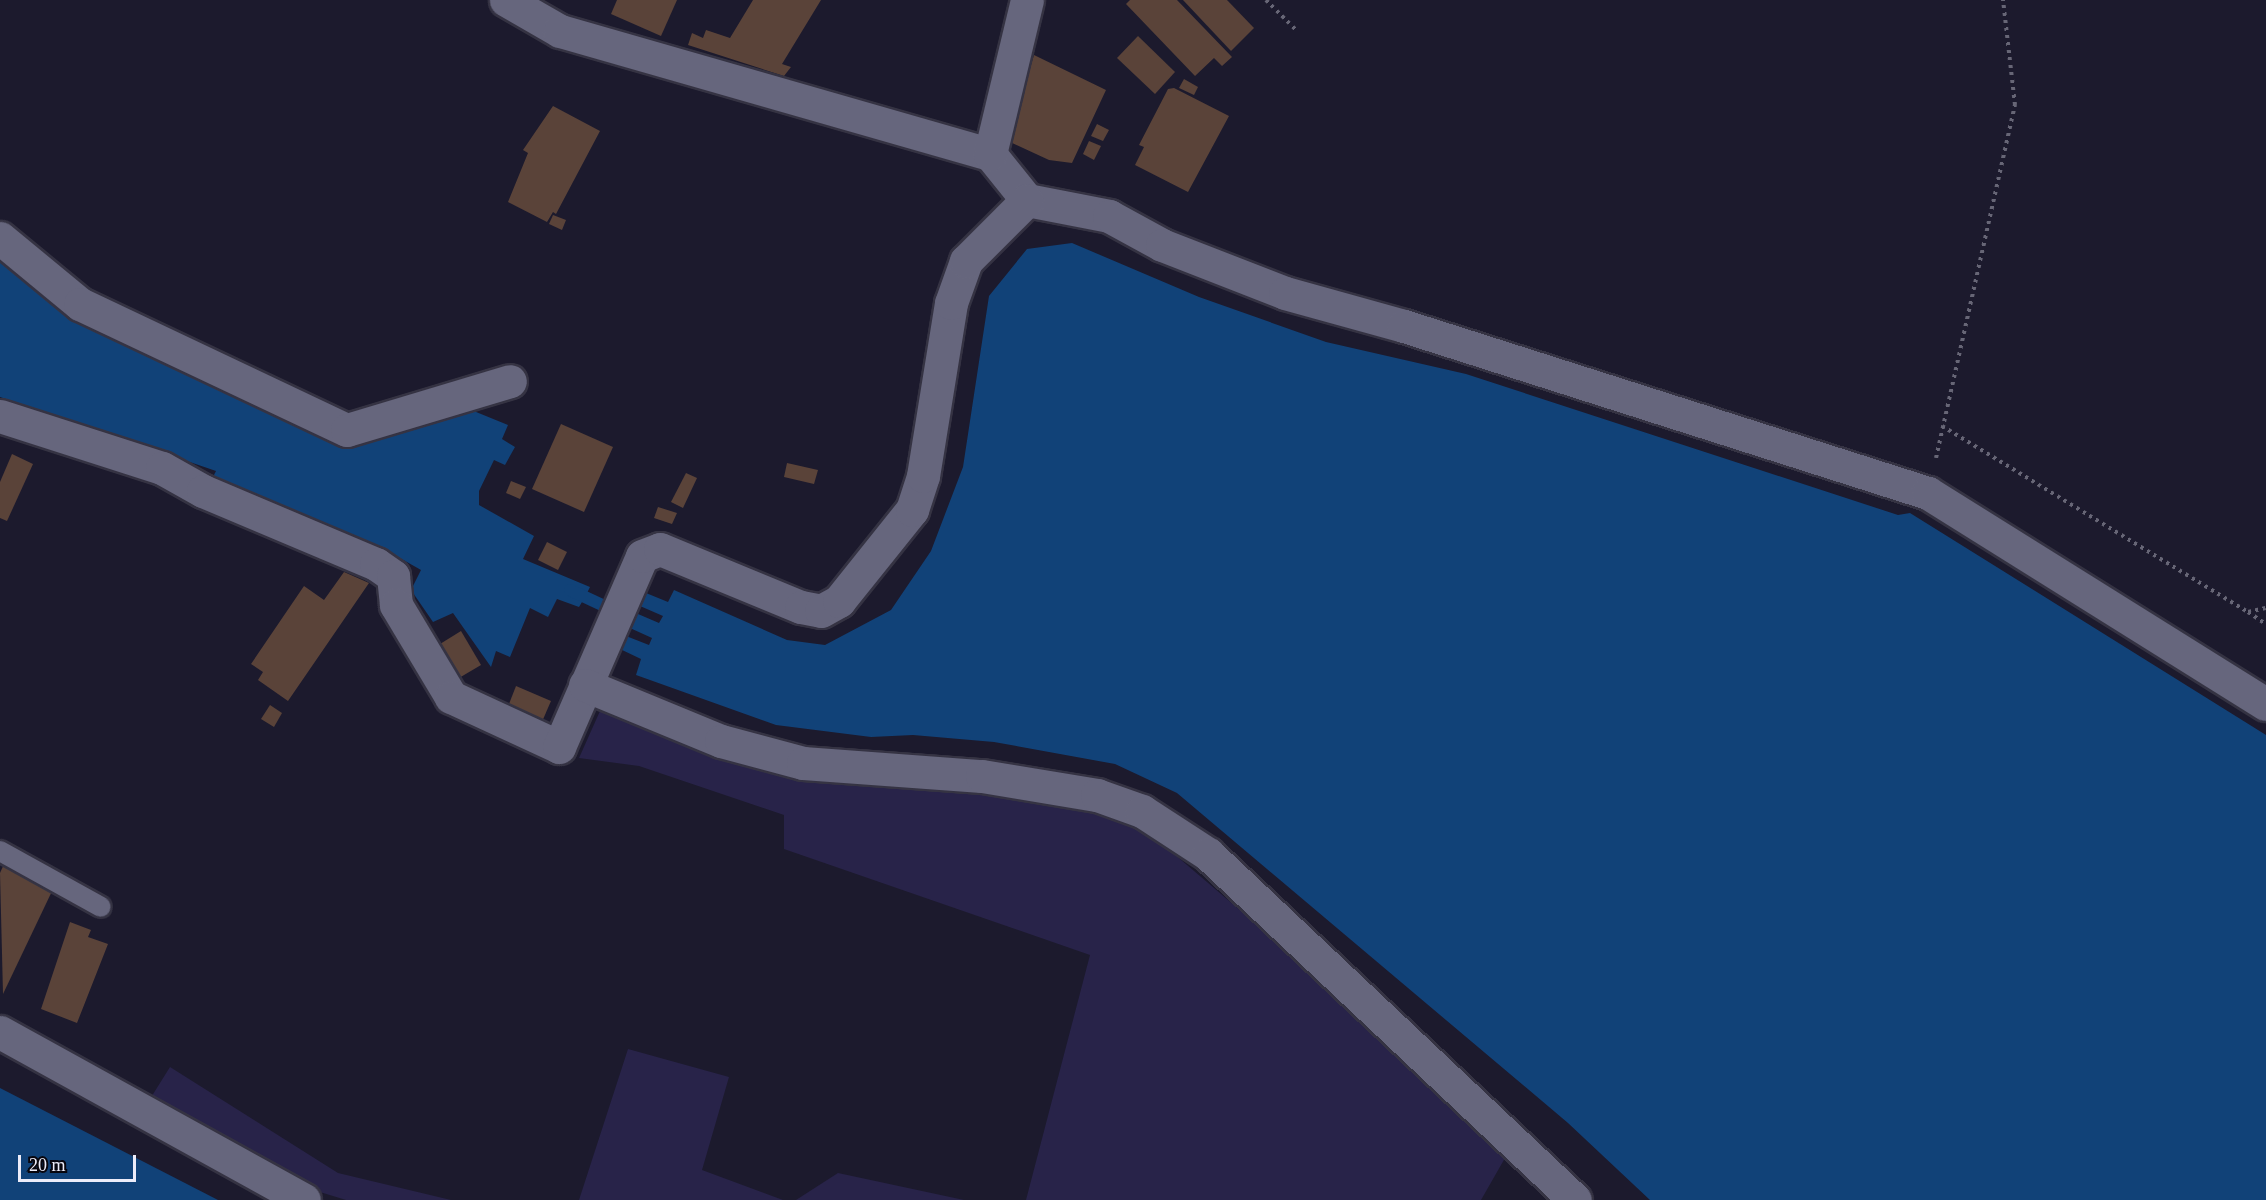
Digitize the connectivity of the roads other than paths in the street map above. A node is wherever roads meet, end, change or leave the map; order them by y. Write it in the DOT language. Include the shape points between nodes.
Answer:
graph roads {
  1 [pos="506,0"];
  2 [pos="1028,0"];
  3 [pos="990,154"];
  4 [pos="1027,200"];
  5 [pos="0,238"];
  6 [pos="510,381"];
  7 [pos="0,416"];
  8 [pos="591,672"];
  9 [pos="2266,704"];
  10 [pos="0,851"];
  11 [pos="101,907"];
  12 [pos="0,1032"];
  13 [pos="304,1200"];
  14 [pos="1575,1200"];
  1 -- 3 [label="street" via="560,31"];
  2 -- 3 [label="street"];
  3 -- 4 [label="street"];
  4 -- 8 [label="street" via="966,261 951,303 923,476 912,510 839,601 821,611 801,607 660,549 642,556"];
  4 -- 9 [label="street" via="1109,216 1162,245 1286,293 1404,326 1928,493"];
  5 -- 6 [label="street" via="80,304 347,430"];
  7 -- 8 [label="street" via="162,468 203,491 376,564 393,576 396,605 451,697 559,747"];
  8 -- 14 [label="street" via="721,741 803,763 982,776 1097,795 1142,811 1208,854"];
  10 -- 11 [label="lane"];
  12 -- 13 [label="street" via="249,1174"];
}
